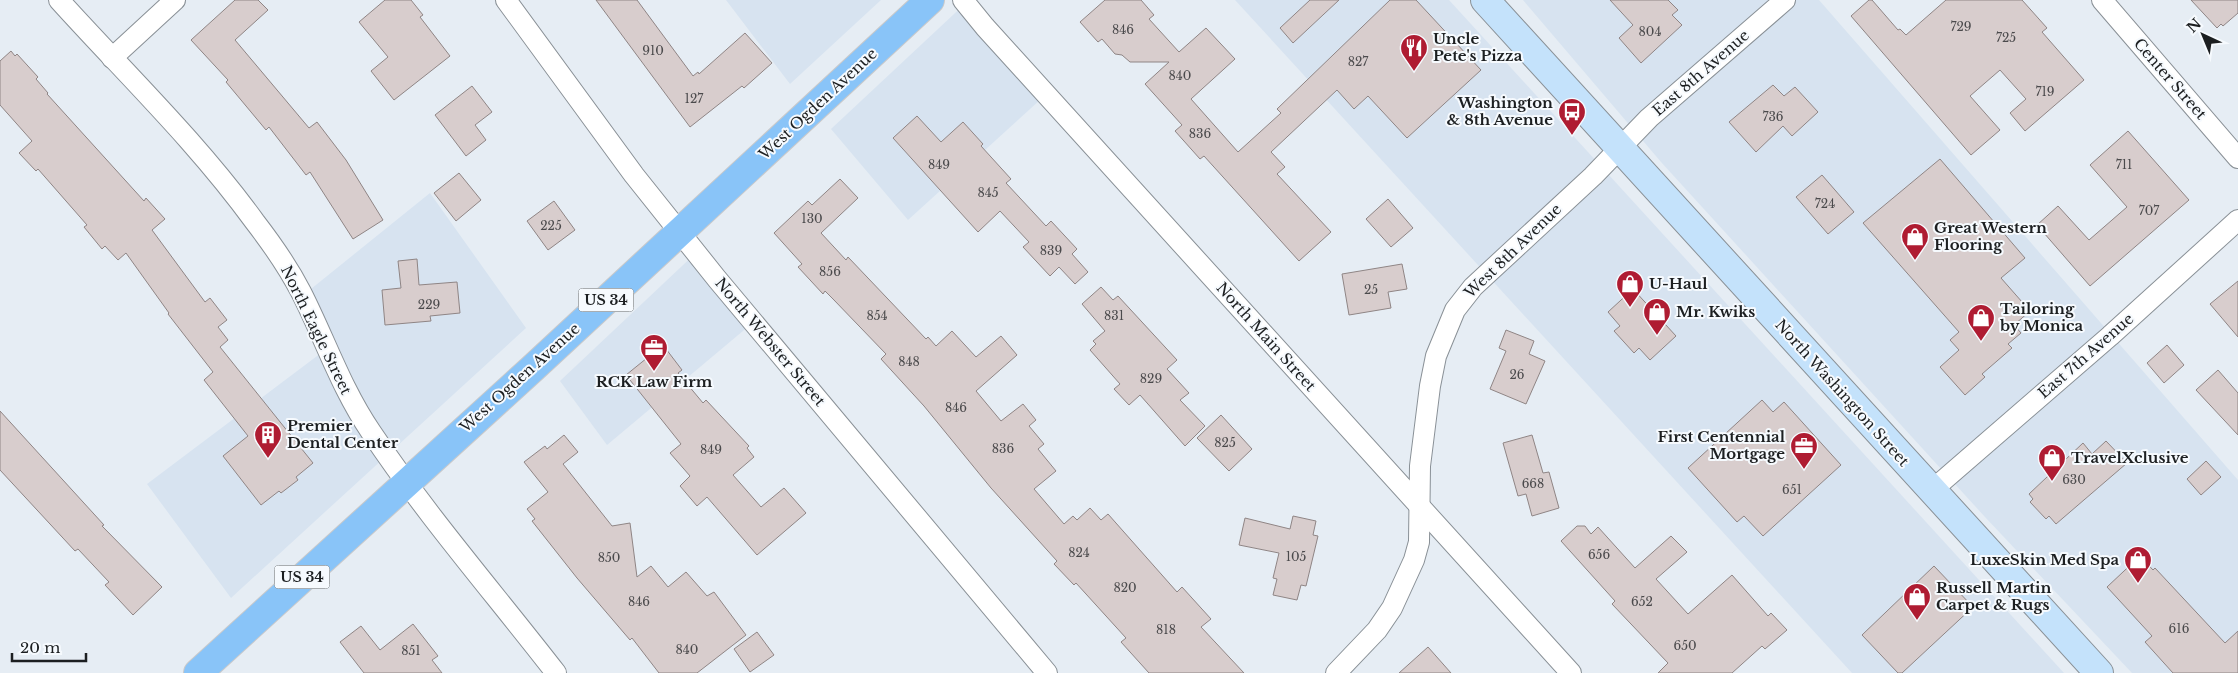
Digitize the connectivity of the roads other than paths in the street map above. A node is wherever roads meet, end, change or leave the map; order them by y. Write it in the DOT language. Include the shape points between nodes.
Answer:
graph roads {
  1 [pos="59,0"];
  2 [pos="175,0"];
  3 [pos="506,0"];
  4 [pos="930,0"];
  5 [pos="963,0"];
  6 [pos="1485,0"];
  7 [pos="1785,0"];
  8 [pos="2102,0"];
  9 [pos="112,58"];
  10 [pos="1620,148"];
  11 [pos="2238,158"];
  12 [pos="2238,220"];
  13 [pos="680,232"];
  14 [pos="406,481"];
  15 [pos="1931,491"];
  16 [pos="1419,506"];
  17 [pos="198,673"];
  18 [pos="556,673"];
  19 [pos="1047,673"];
  20 [pos="1336,673"];
  21 [pos="1571,673"];
  22 [pos="2099,673"];
  1 -- 9 [label="street, North Eagle Street"];
  2 -- 9 [label="street"];
  3 -- 13 [label="street, North Webster Street" via="634,175"];
  4 -- 13 [label="main road, West Ogden Avenue / US 34"];
  5 -- 16 [label="street, North Main Street"];
  6 -- 10 [label="main road, North Washington Street"];
  7 -- 10 [label="street, East 8th Avenue" via="1649,118"];
  8 -- 11 [label="street, Center Street"];
  9 -- 14 [label="street, North Eagle Street" via="227,185 287,268 354,406"];
  10 -- 15 [label="main road, North Washington Street"];
  10 -- 16 [label="street, West 8th Avenue" via="1472,287 1455,310 1436,356 1430,386 1420,466"];
  12 -- 15 [label="street, East 7th Avenue"];
  13 -- 14 [label="main road, West Ogden Avenue / US 34"];
  13 -- 19 [label="street, North Webster Street"];
  14 -- 17 [label="main road, West Ogden Avenue / US 34"];
  14 -- 18 [label="street, North Eagle Street"];
  15 -- 22 [label="main road, North Washington Street"];
  16 -- 20 [label="street, West 8th Avenue" via="1419,542 1406,580 1377,630"];
  16 -- 21 [label="street, North Main Street"];
}
